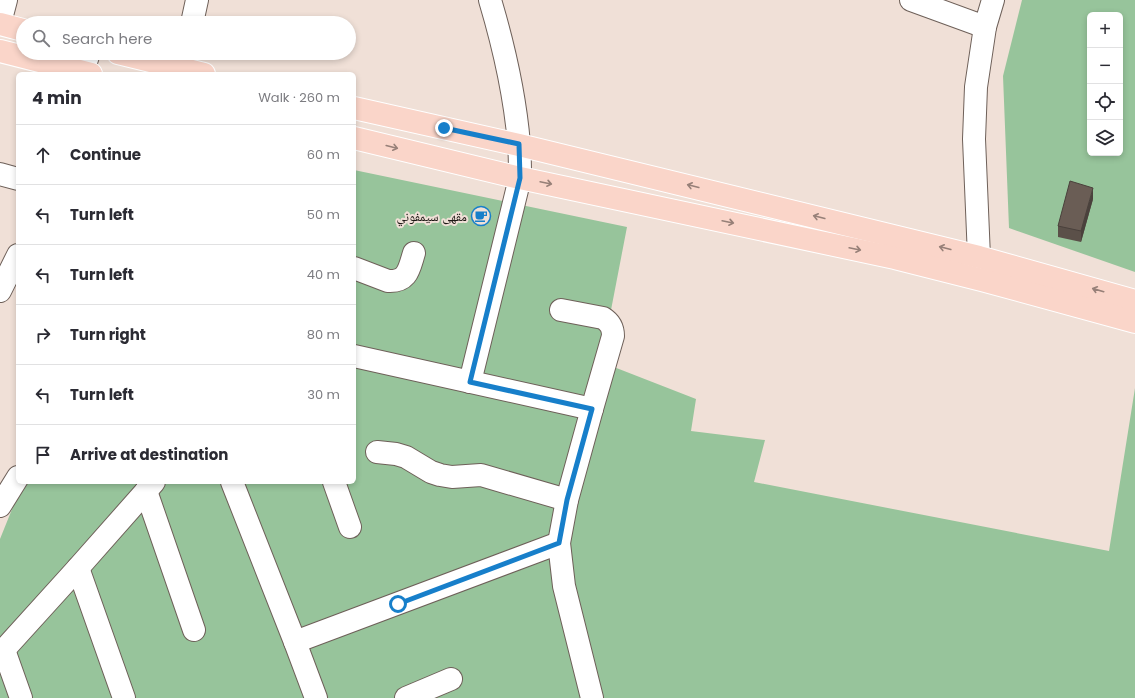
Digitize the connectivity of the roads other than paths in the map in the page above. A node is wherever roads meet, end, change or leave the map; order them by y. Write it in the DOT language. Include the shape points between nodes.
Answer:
graph roads {
  1 [pos="6,0"];
  2 [pos="197,0"];
  3 [pos="490,0"];
  4 [pos="911,0"];
  5 [pos="993,0"];
  6 [pos="194,16"];
  7 [pos="0,24"];
  8 [pos="985,27"];
  9 [pos="16,28"];
  10 [pos="0,52"];
  11 [pos="16,55"];
  12 [pos="43,60"];
  13 [pos="161,60"];
  14 [pos="191,65"];
  15 [pos="86,68"];
  16 [pos="356,108"];
  17 [pos="356,138"];
  18 [pos="519,144"];
  19 [pos="0,174"];
  20 [pos="16,178"];
  21 [pos="520,178"];
  22 [pos="414,253"];
  23 [pos="979,257"];
  24 [pos="16,259"];
  25 [pos="356,269"];
  26 [pos="982,280"];
  27 [pos="0,291"];
  28 [pos="1135,301"];
  29 [pos="561,310"];
  30 [pos="1135,322"];
  31 [pos="356,356"];
  32 [pos="470,382"];
  33 [pos="592,409"];
  34 [pos="377,452"];
  35 [pos="16,480"];
  36 [pos="233,484"];
  37 [pos="335,484"];
  38 [pos="150,486"];
  39 [pos="567,500"];
  40 [pos="0,506"];
  41 [pos="350,527"];
  42 [pos="559,543"];
  43 [pos="78,568"];
  44 [pos="194,630"];
  45 [pos="295,642"];
  46 [pos="2,652"];
  47 [pos="451,679"];
  48 [pos="21,698"];
  49 [pos="124,698"];
  50 [pos="316,698"];
  51 [pos="406,698"];
  52 [pos="592,698"];
  1 -- 7 [label="street"];
  2 -- 6 [label="street"];
  3 -- 18 [label="street" via="512,92"];
  4 -- 8 [label="street"];
  5 -- 8 [label="street"];
  7 -- 9 [label="main road"];
  8 -- 23 [label="street" via="976,87 974,139"];
  10 -- 11 [label="main road"];
  12 -- 15 [label="main road"];
  13 -- 14 [label="main road"];
  16 -- 18 [label="main road"];
  17 -- 21 [label="main road, one-way"];
  18 -- 21 [label="street"];
  23 -- 18 [label="main road, one-way"];
  19 -- 20 [label="street"];
  21 -- 26 [label="main road, one-way" via="895,258"];
  21 -- 32 [label="street"];
  22 -- 25 [label="street" via="408,272 394,281"];
  23 -- 26 [label="street"];
  28 -- 23 [label="main road, one-way"];
  24 -- 27 [label="street"];
  26 -- 30 [label="main road"];
  29 -- 33 [label="street" via="603,318 613,330"];
  31 -- 32 [label="street"];
  32 -- 33 [label="street"];
  33 -- 39 [label="street"];
  34 -- 39 [label="street" via="406,457 440,475 481,476"];
  35 -- 40 [label="street"];
  36 -- 45 [label="street"];
  37 -- 41 [label="street"];
  38 -- 43 [label="street"];
  38 -- 44 [label="street"];
  39 -- 42 [label="street"];
  42 -- 45 [label="street"];
  42 -- 52 [label="street" via="564,586"];
  43 -- 46 [label="street"];
  43 -- 49 [label="street"];
  45 -- 50 [label="street"];
  46 -- 48 [label="street"];
  47 -- 51 [label="street"];
}
